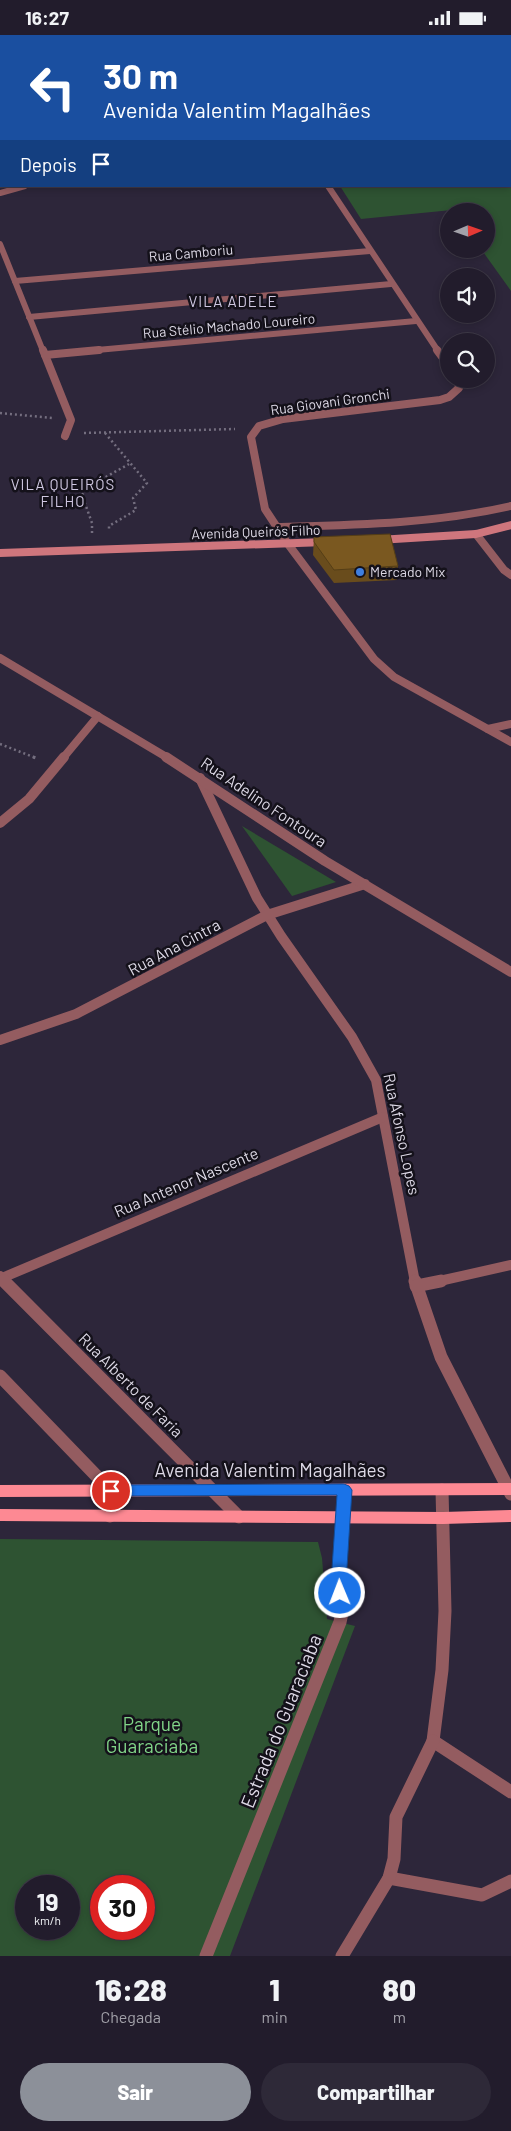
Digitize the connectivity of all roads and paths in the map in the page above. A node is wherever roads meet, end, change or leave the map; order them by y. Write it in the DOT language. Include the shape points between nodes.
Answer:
graph roads {
  1 [pos="23,187"];
  2 [pos="329,187"];
  3 [pos="0,189"];
  4 [pos="0,193"];
  5 [pos="0,244"];
  6 [pos="370,251"];
  7 [pos="15,281"];
  8 [pos="392,284"];
  9 [pos="29,317"];
  10 [pos="416,321"];
  11 [pos="440,354"];
  12 [pos="44,355"];
  13 [pos="459,388"];
  14 [pos="0,413"];
  15 [pos="71,420"];
  16 [pos="234,429"];
  17 [pos="105,433"];
  18 [pos="67,434"];
  19 [pos="129,464"];
  20 [pos="511,506"];
  21 [pos="511,525"];
  22 [pos="276,527"];
  23 [pos="476,534"];
  24 [pos="368,540"];
  25 [pos="340,541"];
  26 [pos="288,544"];
  27 [pos="93,550"];
  28 [pos="109,550"];
  29 [pos="0,553"];
  30 [pos="511,575"];
  31 [pos="0,658"];
  32 [pos="98,716"];
  33 [pos="511,724"];
  34 [pos="488,729"];
  35 [pos="511,742"];
  36 [pos="0,744"];
  37 [pos="58,766"];
  38 [pos="200,777"];
  39 [pos="0,823"];
  40 [pos="365,884"];
  41 [pos="267,915"];
  42 [pos="511,972"];
  43 [pos="0,1040"];
  44 [pos="383,1117"];
  45 [pos="511,1265"];
  46 [pos="1,1277"];
  47 [pos="416,1286"];
  48 [pos="0,1376"];
  49 [pos="344,1490"];
  50 [pos="442,1490"];
  51 [pos="0,1491"];
  52 [pos="111,1491"];
  53 [pos="214,1491"];
  54 [pos="510,1491"];
  55 [pos="0,1515"];
  56 [pos="511,1515"];
  57 [pos="110,1516"];
  58 [pos="239,1517"];
  59 [pos="343,1517"];
  60 [pos="443,1518"];
  61 [pos="433,1741"];
  62 [pos="511,1792"];
  63 [pos="389,1878"];
  64 [pos="511,1881"];
  65 [pos="206,1956"];
  66 [pos="342,1956"];
  1 -- 3 [label="street"];
  1 -- 4 [label="street"];
  2 -- 6 [label="street"];
  5 -- 7 [label="street"];
  6 -- 7 [label="street, Rua Camboriu"];
  6 -- 8 [label="street"];
  7 -- 9 [label="street"];
  8 -- 9 [label="street"];
  8 -- 10 [label="street"];
  9 -- 12 [label="street"];
  10 -- 11 [label="street"];
  10 -- 12 [label="street, Rua Stélio Machado Loureiro"];
  12 -- 15 [label="street"];
  13 -- 22 [label="street, Rua Giovani Gronchi" via="440,400 283,419 253,431 251,437 262,500"];
  14 -- 15 [label="path"];
  15 -- 18 [label="street"];
  16 -- 17 [label="path"];
  17 -- 18 [label="path"];
  17 -- 19 [label="path"];
  19 -- 27 [label="path" via="88,487 82,495 92,523"];
  19 -- 28 [label="path" via="146,483 133,498 136,510 109,526"];
  20 -- 22 [label="street, Avenida Queirós Filho" via="435,521"];
  21 -- 23 [label="main road"];
  22 -- 26 [label="street, Rua Giovani Gronchi"];
  23 -- 24 [label="main road"];
  23 -- 30 [label="street"];
  25 -- 26 [label="main road, Avenida Queirós Filho"];
  26 -- 28 [label="main road, Avenida Queirós Filho"];
  26 -- 34 [label="street, Rua Giovani Gronchi" via="384,669"];
  27 -- 28 [label="main road, Avenida Queirós Filho"];
  27 -- 29 [label="main road, Avenida Queirós Filho"];
  31 -- 32 [label="street, Rua Adelino Fontoura"];
  32 -- 37 [label="street"];
  32 -- 38 [label="street, Rua Adelino Fontoura"];
  33 -- 34 [label="street"];
  34 -- 35 [label="street, Rua Giovani Gronchi"];
  36 -- 37 [label="path"];
  37 -- 39 [label="street" via="29,799"];
  38 -- 40 [label="street, Rua Adelino Fontoura"];
  38 -- 41 [label="street, Rua Afonso Lopes" via="242,870"];
  40 -- 41 [label="street, Rua Ana Cintra"];
  40 -- 42 [label="street, Rua Adelino Fontoura"];
  41 -- 43 [label="street, Rua Ana Cintra" via="76,1014"];
  41 -- 44 [label="street, Rua Afonso Lopes" via="362,1051 376,1080"];
  44 -- 46 [label="street, Rua Antenor Nascente"];
  44 -- 47 [label="street, Rua Afonso Lopes"];
  45 -- 47 [label="street"];
  46 -- 53 [label="street, Rua Alberto de Faria"];
  47 -- 54 [label="street, Rua Afonso Lopes" via="441,1357"];
  48 -- 52 [label="street"];
  49 -- 50 [label="main road, Avenida Valentim Magalhães"];
  49 -- 53 [label="main road, Avenida Valentim Magalhães"];
  49 -- 59 [label="street, Estrada do Guaraciaba"];
  50 -- 54 [label="main road, Avenida Valentim Magalhães"];
  50 -- 60 [label="street"];
  51 -- 52 [label="main road, Avenida Valentim Magalhães"];
  52 -- 53 [label="main road, Avenida Valentim Magalhães"];
  52 -- 57 [label="street"];
  53 -- 58 [label="street, Rua Alberto de Faria"];
  55 -- 57 [label="main road"];
  56 -- 60 [label="main road"];
  57 -- 58 [label="main road"];
  58 -- 59 [label="main road"];
  59 -- 60 [label="main road"];
  59 -- 65 [label="street, Estrada do Guaraciaba" via="338,1583 340,1622"];
  60 -- 61 [label="street" via="445,1611"];
  61 -- 62 [label="street"];
  61 -- 63 [label="street" via="396,1817 394,1859"];
  63 -- 64 [label="street" via="482,1895"];
  63 -- 66 [label="street"];
}
